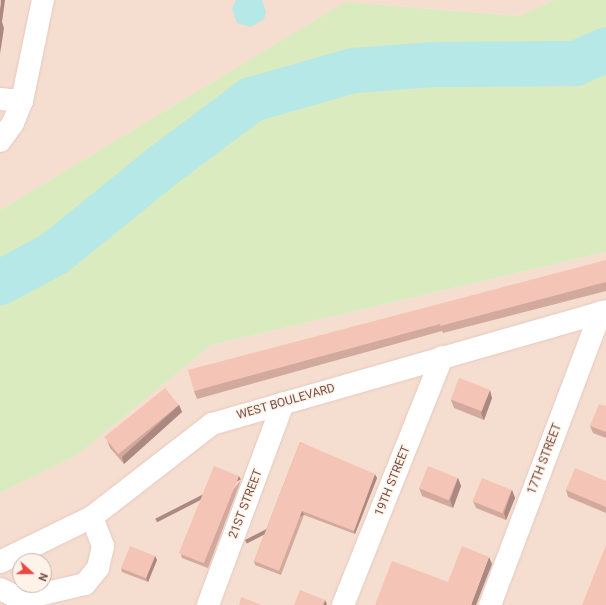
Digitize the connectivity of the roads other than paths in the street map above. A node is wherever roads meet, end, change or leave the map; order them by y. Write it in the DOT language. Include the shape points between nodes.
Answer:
graph roads {
  1 [pos="43,0"];
  2 [pos="0,99"];
  3 [pos="22,100"];
  4 [pos="0,141"];
  5 [pos="604,311"];
  6 [pos="442,357"];
  7 [pos="283,403"];
  8 [pos="92,517"];
  9 [pos="0,562"];
  10 [pos="0,589"];
  11 [pos="208,605"];
  12 [pos="343,605"];
  13 [pos="490,605"];
  1 -- 3 [label="street"];
  2 -- 3 [label="street"];
  3 -- 4 [label="street" via="12,123"];
  5 -- 6 [label="street, WEST BOULEVARD"];
  5 -- 13 [label="street, 17TH STREET"];
  6 -- 7 [label="street, WEST BOULEVARD"];
  6 -- 12 [label="street, 19TH STREET"];
  7 -- 8 [label="street, WEST BOULEVARD" via="212,424"];
  7 -- 11 [label="street, 21ST STREET"];
  8 -- 9 [label="street, WEST BOULEVARD"];
  8 -- 10 [label="street" via="103,546 98,568 85,584 34,596 13,595"];
}
